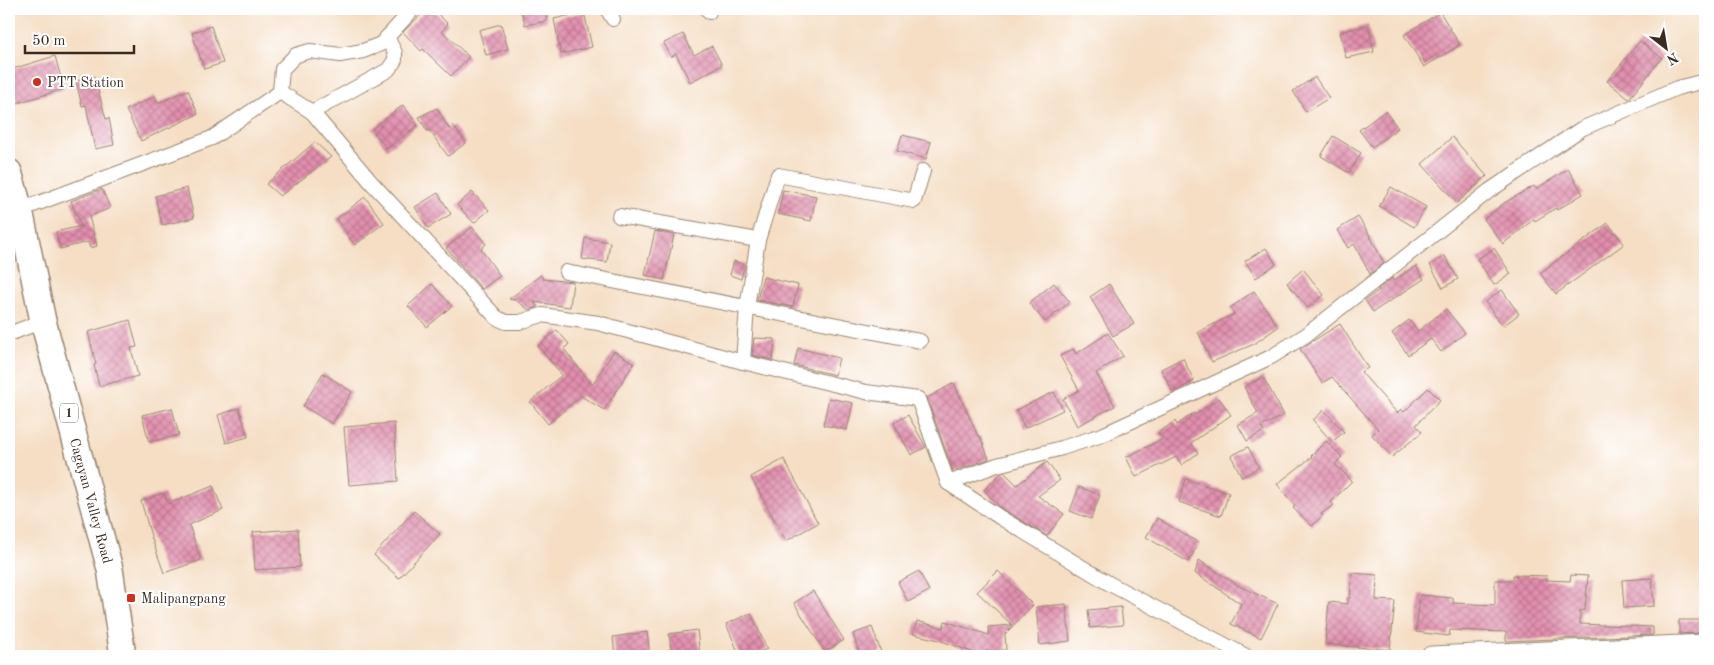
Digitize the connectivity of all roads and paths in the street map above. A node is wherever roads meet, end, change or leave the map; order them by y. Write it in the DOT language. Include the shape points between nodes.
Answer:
graph roads {
  1 [pos="413,9"];
  2 [pos="387,37"];
  3 [pos="1705,81"];
  4 [pos="280,92"];
  5 [pos="312,112"];
  6 [pos="923,172"];
  7 [pos="9,176"];
  8 [pos="20,210"];
  9 [pos="619,216"];
  10 [pos="758,240"];
  11 [pos="566,272"];
  12 [pos="747,307"];
  13 [pos="43,322"];
  14 [pos="9,334"];
  15 [pos="920,341"];
  16 [pos="743,362"];
  17 [pos="948,483"];
  18 [pos="1705,644"];
  19 [pos="123,656"];
  20 [pos="1246,656"];
  21 [pos="1431,656"];
  1 -- 2 [label="street"];
  2 -- 4 [label="street" via="381,44 363,51 340,55 310,51 296,55 282,69"];
  2 -- 5 [label="street" via="395,53 395,60 388,70"];
  3 -- 17 [label="street" via="1677,88 1581,129 1489,191 1306,335 1271,357 1102,435 997,465"];
  4 -- 5 [label="street"];
  4 -- 8 [label="street" via="212,138"];
  5 -- 16 [label="street" via="371,182 497,318 520,322 542,315 598,324"];
  6 -- 10 [label="street" via="914,201 778,175"];
  7 -- 8 [label="highway, Cagayan Valley Road / 1"];
  8 -- 13 [label="highway, Cagayan Valley Road / 1"];
  9 -- 10 [label="street"];
  10 -- 12 [label="street"];
  11 -- 12 [label="street"];
  12 -- 15 [label="street"];
  12 -- 16 [label="street"];
  13 -- 14 [label="street"];
  13 -- 19 [label="highway, Cagayan Valley Road / 1" via="110,568"];
  16 -- 17 [label="street" via="866,392 918,399"];
  17 -- 20 [label="street" via="1110,584"];
  18 -- 21 [label="street"];
}
